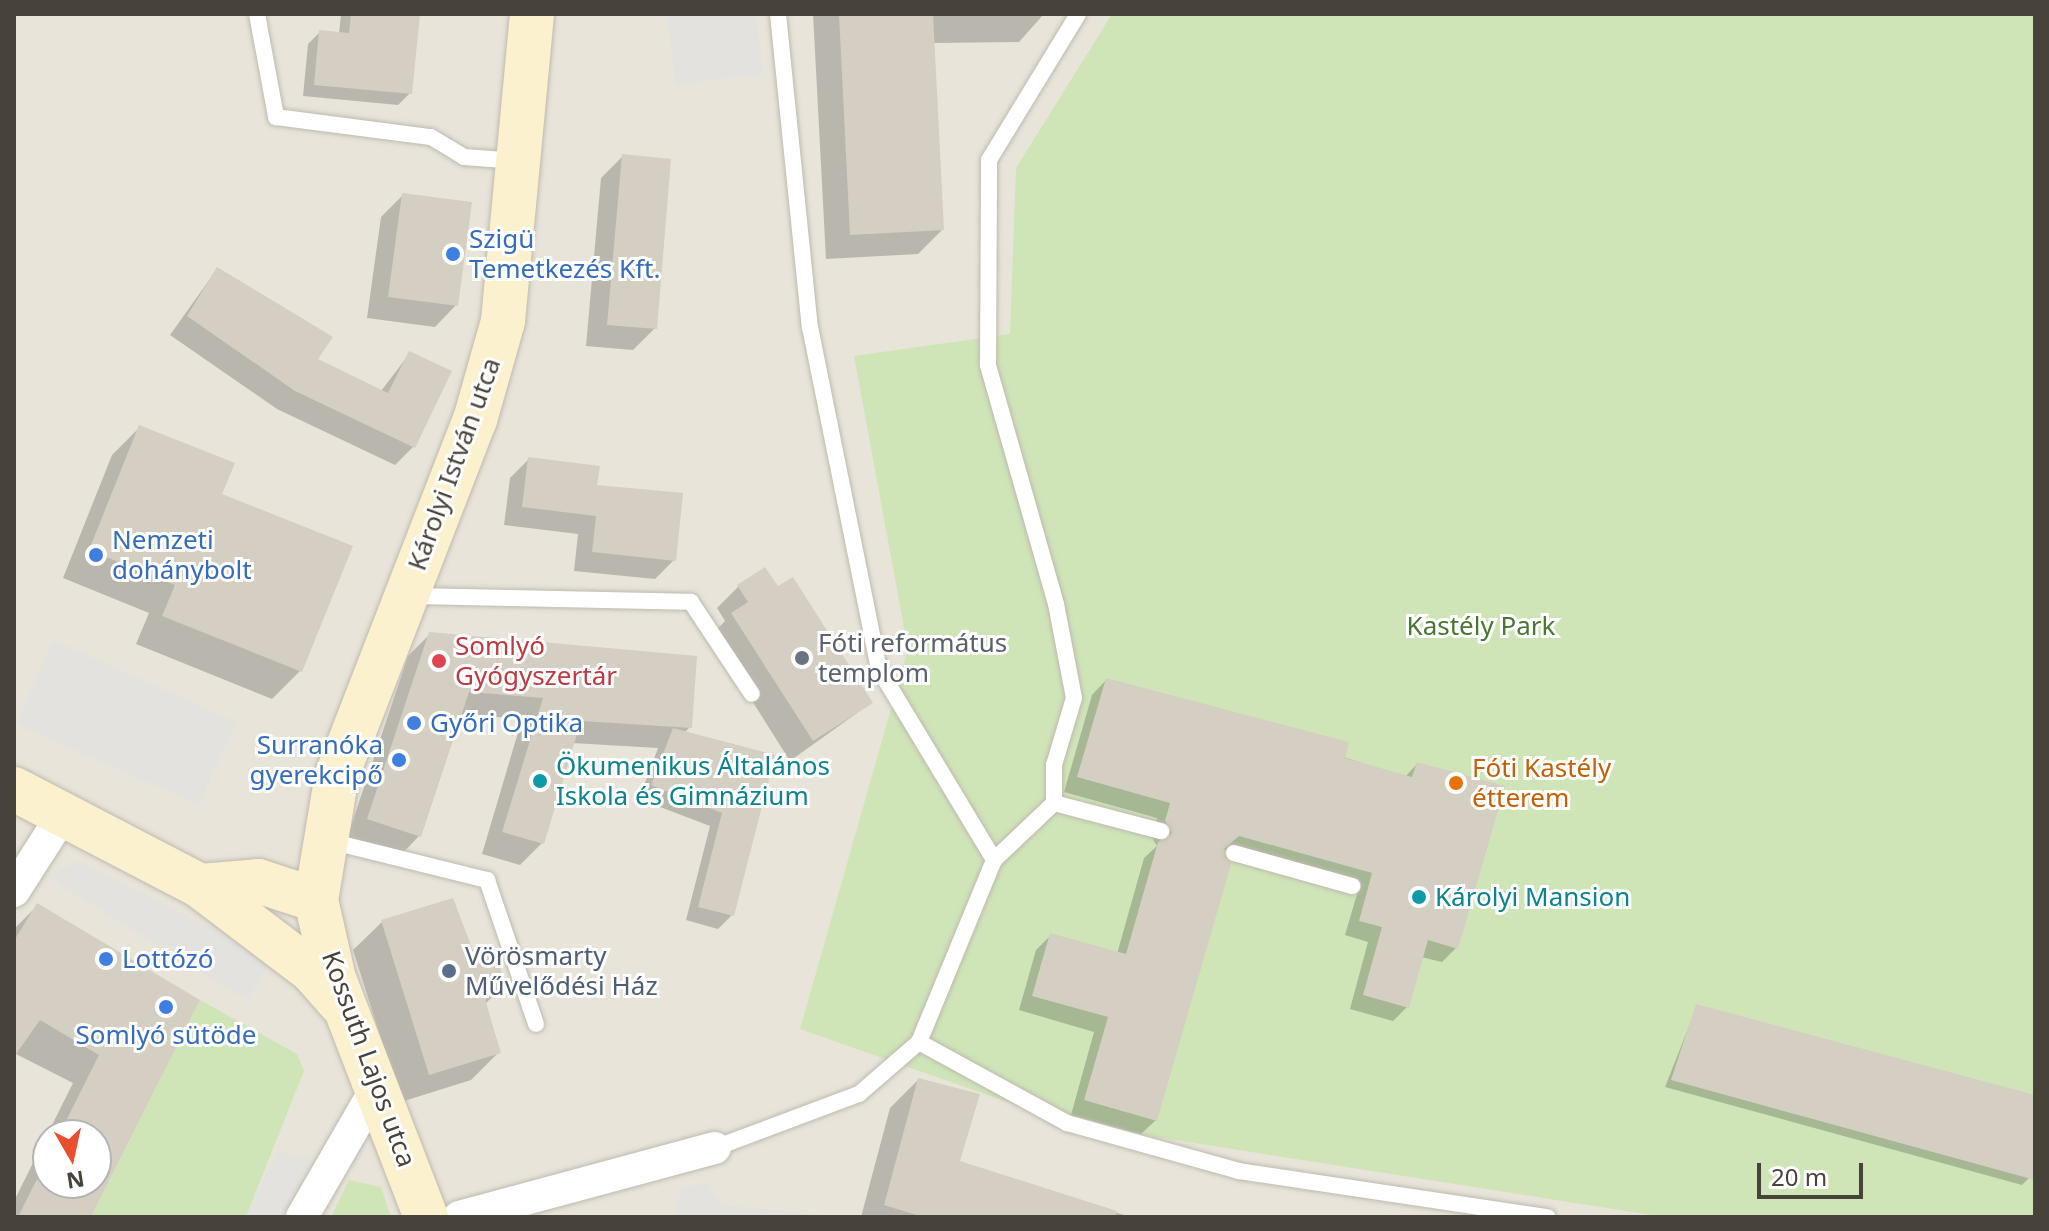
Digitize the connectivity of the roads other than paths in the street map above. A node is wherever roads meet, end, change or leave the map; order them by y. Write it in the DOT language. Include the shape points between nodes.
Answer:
graph roads {
  1 [pos="257,14"];
  2 [pos="532,14"];
  3 [pos="778,14"];
  4 [pos="1078,14"];
  5 [pos="520,162"];
  6 [pos="405,596"];
  7 [pos="752,694"];
  8 [pos="14,789"];
  9 [pos="1054,803"];
  10 [pos="60,819"];
  11 [pos="1161,831"];
  12 [pos="323,833"];
  13 [pos="1234,853"];
  14 [pos="994,860"];
  15 [pos="258,881"];
  16 [pos="1352,886"];
  17 [pos="14,891"];
  18 [pos="211,895"];
  19 [pos="316,900"];
  20 [pos="345,1008"];
  21 [pos="536,1024"];
  22 [pos="919,1042"];
  23 [pos="377,1087"];
  24 [pos="715,1148"];
  25 [pos="302,1217"];
  26 [pos="426,1217"];
  27 [pos="459,1217"];
  28 [pos="1548,1217"];
  1 -- 5 [label="lane" via="276,117 431,137 464,157"];
  2 -- 5 [label="main road, Károlyi István utca"];
  3 -- 14 [label="lane" via="810,327 879,669"];
  4 -- 9 [label="lane" via="989,160 988,365 1056,604 1074,698 1054,765"];
  5 -- 6 [label="main road, Károlyi István utca" via="503,321 475,420"];
  6 -- 7 [label="lane" via="691,602"];
  6 -- 12 [label="main road, Károlyi István utca"];
  8 -- 10 [label="main road"];
  9 -- 11 [label="lane"];
  9 -- 14 [label="lane"];
  10 -- 17 [label="street"];
  10 -- 18 [label="main road"];
  12 -- 15 [label="main road"];
  12 -- 19 [label="main road, Károlyi István utca"];
  12 -- 21 [label="lane" via="487,880"];
  13 -- 16 [label="lane"];
  14 -- 22 [label="lane"];
  15 -- 18 [label="main road"];
  15 -- 19 [label="main road"];
  18 -- 19 [label="main road" via="279,921"];
  18 -- 20 [label="main road" via="312,971"];
  19 -- 20 [label="main road, Kossuth Lajos utca"];
  20 -- 23 [label="main road, Kossuth Lajos utca"];
  22 -- 24 [label="lane" via="859,1094"];
  22 -- 28 [label="lane" via="1067,1123 1239,1171"];
  23 -- 25 [label="street"];
  23 -- 26 [label="main road, Kossuth Lajos utca"];
  24 -- 27 [label="street"];
}
